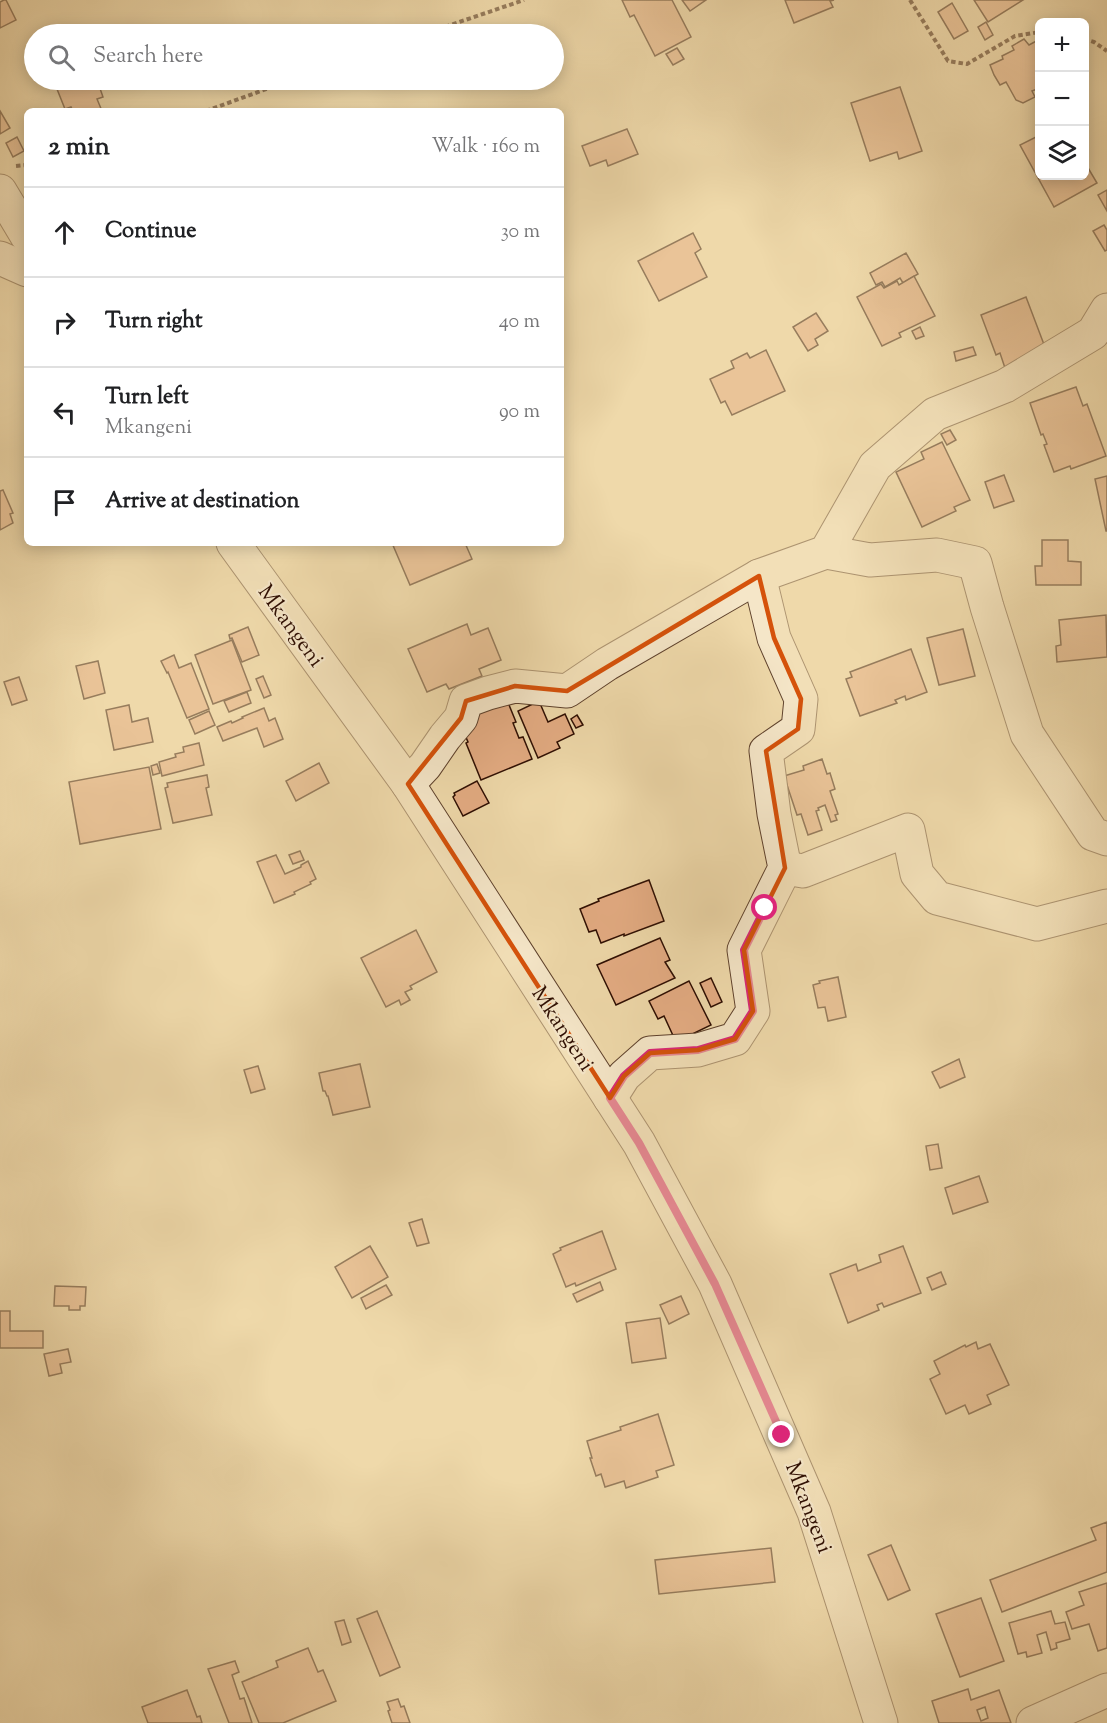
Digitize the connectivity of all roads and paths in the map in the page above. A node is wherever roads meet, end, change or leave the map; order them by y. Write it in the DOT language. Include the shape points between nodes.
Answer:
graph roads {
  1 [pos="524,0"];
  2 [pos="910,0"];
  3 [pos="453,24"];
  4 [pos="1035,33"];
  5 [pos="1089,40"];
  6 [pos="1107,51"];
  7 [pos="264,90"];
  8 [pos="214,108"];
  9 [pos="0,191"];
  10 [pos="24,231"];
  11 [pos="0,258"];
  12 [pos="24,269"];
  13 [pos="1107,310"];
  14 [pos="235,546"];
  15 [pos="826,552"];
  16 [pos="759,576"];
  17 [pos="408,784"];
  18 [pos="1107,839"];
  19 [pos="785,868"];
  20 [pos="1107,906"];
  21 [pos="610,1098"];
  22 [pos="1107,1690"];
  23 [pos="881,1723"];
  24 [pos="1033,1723"];
  1 -- 3 [label="path"];
  2 -- 4 [label="path" via="948,62 967,64 1016,36"];
  5 -- 6 [label="path"];
  7 -- 8 [label="path"];
  9 -- 10 [label="street"];
  11 -- 12 [label="street"];
  13 -- 15 [label="street" via="1093,333 1005,386 935,414 875,466"];
  14 -- 17 [label="street, Mkangeni"];
  15 -- 16 [label="street"];
  15 -- 18 [label="street" via="870,560 937,555 975,563 1027,734 1093,834"];
  16 -- 17 [label="street" via="567,691 515,686 466,701 461,717"];
  16 -- 19 [label="street" via="774,638 801,699 798,729 766,751"];
  17 -- 21 [label="street, Mkangeni"];
  19 -- 20 [label="street" via="803,871 908,830 917,874 938,898 1037,924"];
  19 -- 21 [label="street" via="744,950 753,1011 735,1039 698,1050 650,1053 624,1076"];
  21 -- 23 [label="street, Mkangeni" via="639,1143 715,1284 777,1424 814,1512"];
  22 -- 24 [label="street"];
}
